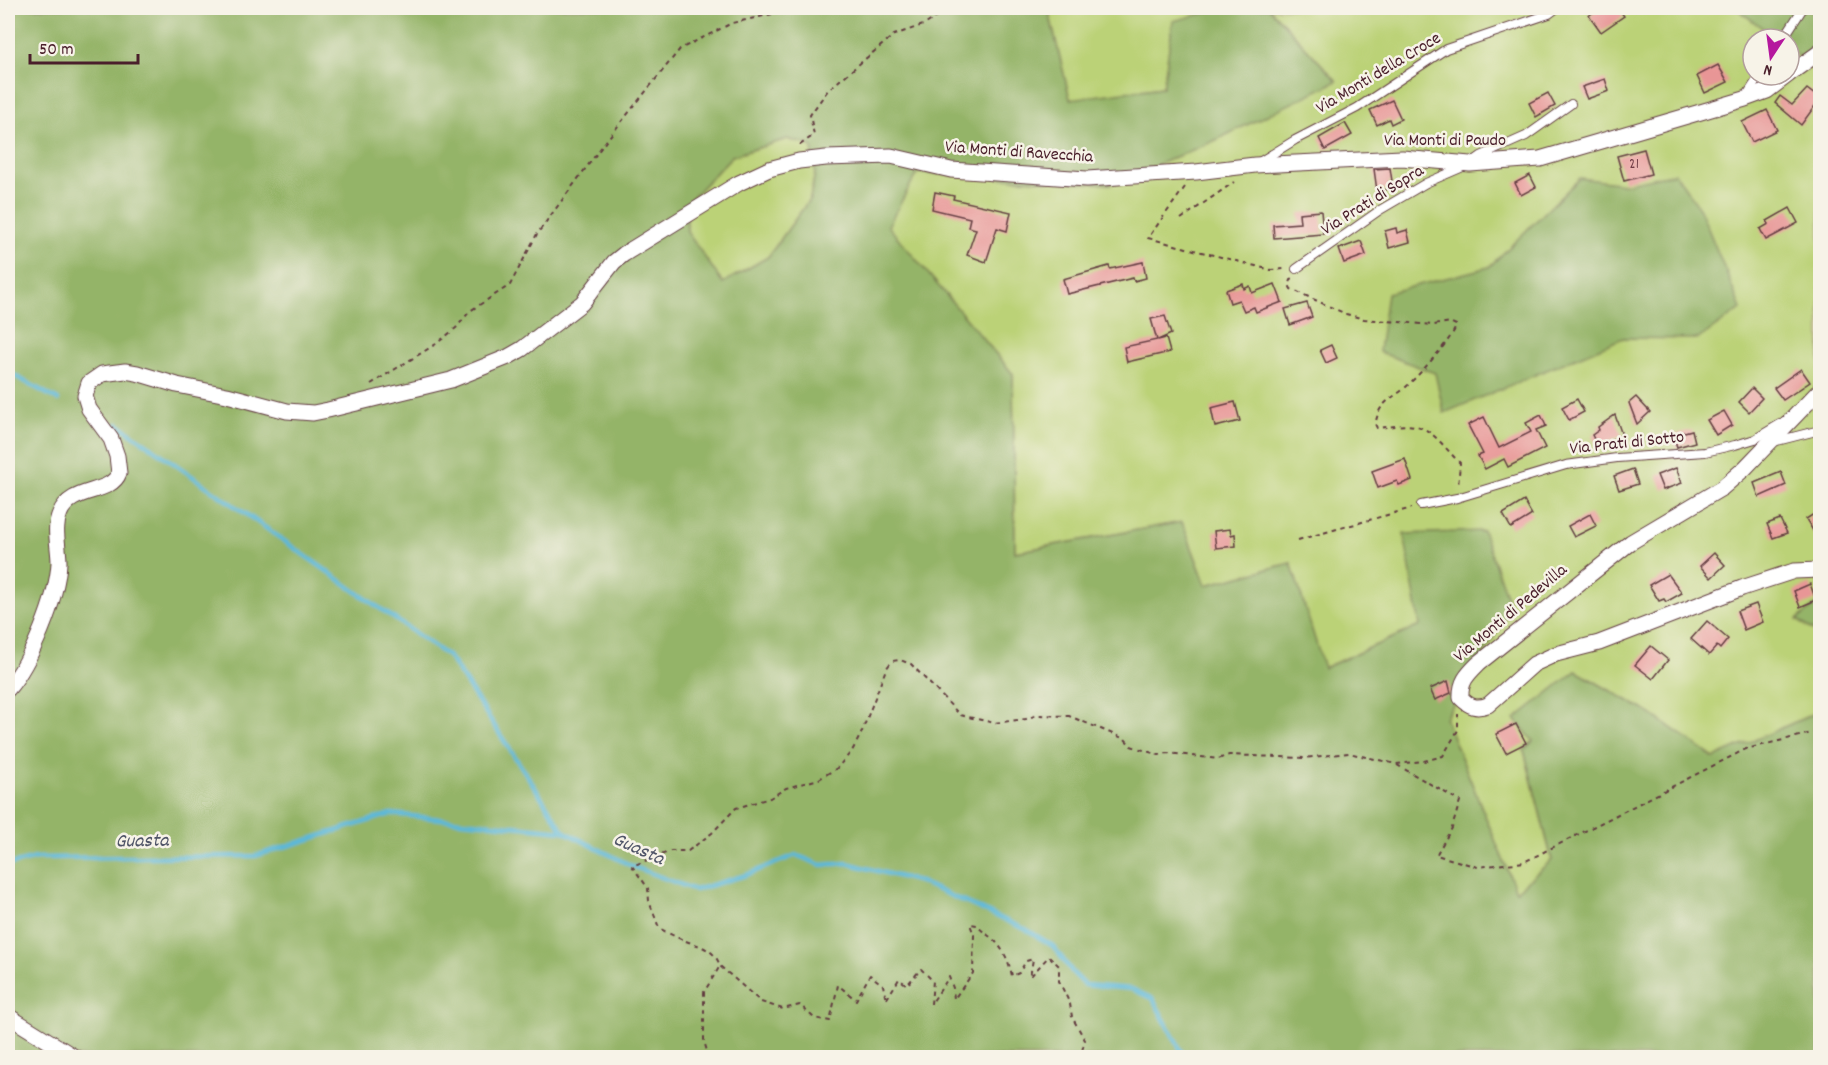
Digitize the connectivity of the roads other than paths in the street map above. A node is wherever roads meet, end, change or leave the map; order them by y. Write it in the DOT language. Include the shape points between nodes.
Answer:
graph roads {
  1 [pos="1557,8"];
  2 [pos="1803,8"];
  3 [pos="1791,27"];
  4 [pos="1821,52"];
  5 [pos="1801,66"];
  6 [pos="1752,87"];
  7 [pos="1772,87"];
  8 [pos="1745,99"];
  9 [pos="1571,104"];
  10 [pos="1470,164"];
  11 [pos="1255,165"];
  12 [pos="1196,172"];
  13 [pos="1296,269"];
  14 [pos="1821,390"];
  15 [pos="1797,414"];
  16 [pos="1821,430"];
  17 [pos="1769,443"];
  18 [pos="1421,505"];
  19 [pos="1821,570"];
  20 [pos="8,689"];
  21 [pos="8,1016"];
  22 [pos="76,1058"];
  1 -- 11 [label="lane, Via Monti della Croce" via="1446,49 1357,108"];
  2 -- 3 [label="lane"];
  4 -- 5 [label="street, Via Monti di Paudo"];
  6 -- 8 [label="lane"];
  7 -- 8 [label="street, Via Monti di Paudo"];
  8 -- 10 [label="street, Via Monti di Paudo" via="1540,159"];
  9 -- 10 [label="lane, Via Prati di Sopra" via="1526,136"];
  10 -- 11 [label="street, Via Monti di Paudo" via="1402,158"];
  10 -- 13 [label="lane, Via Prati di Sopra" via="1426,183 1380,210"];
  11 -- 12 [label="street, Via Monti di Paudo"];
  12 -- 20 [label="street, Via Monti di Ravecchia" via="1058,179 951,170 891,156 799,161 739,183 624,254 582,303 522,349 451,380 328,410 299,413 125,371 102,374 90,383 86,396 89,409 111,439 119,474 111,484 80,494 62,508 57,525 58,569 50,600 33,651"];
  14 -- 15 [label="street"];
  15 -- 17 [label="street, Via Monti di Pedevilla"];
  15 -- 18 [label="lane, Via Prati di Sotto" via="1755,439 1735,445 1705,452 1566,465"];
  16 -- 17 [label="lane"];
  17 -- 19 [label="street, Via Monti di Pedevilla" via="1722,488 1631,542 1479,663 1464,678 1461,698 1469,706 1488,705 1533,664 1556,654 1599,643 1794,571"];
  21 -- 22 [label="street"];
}
